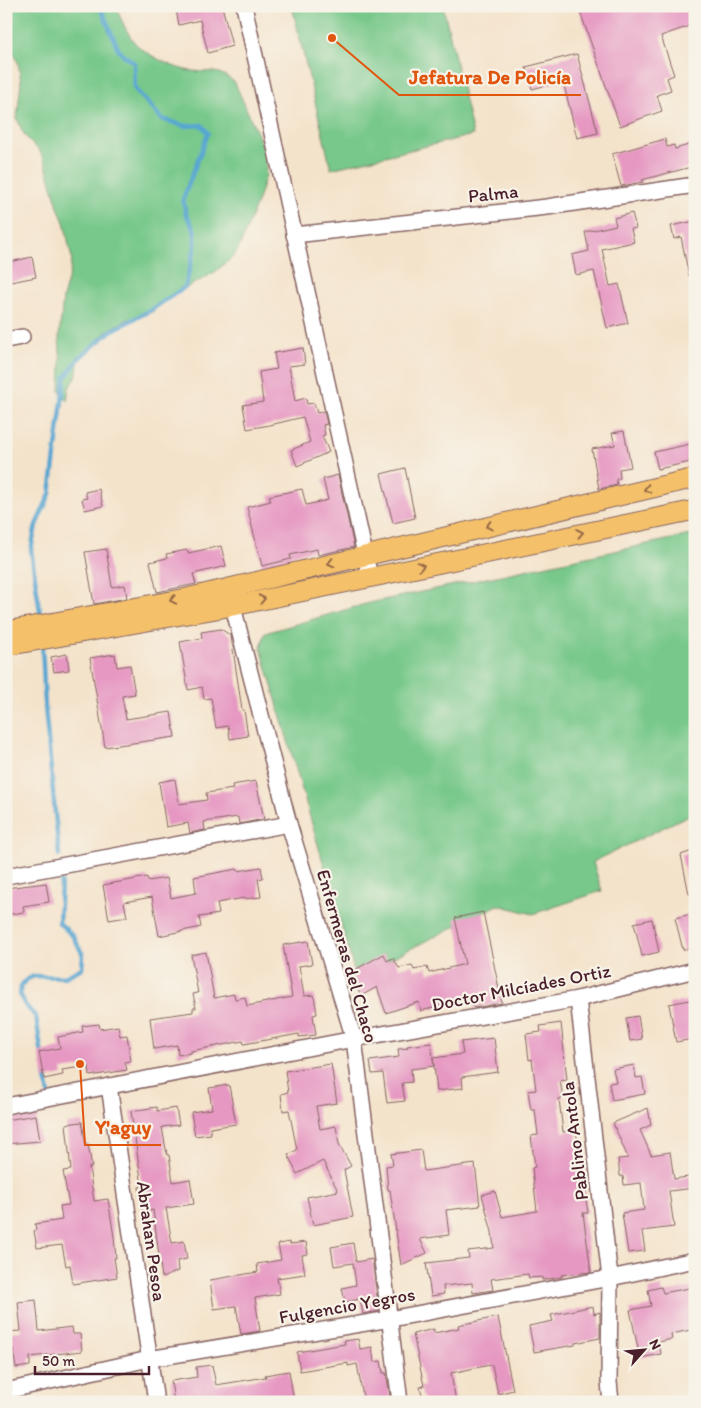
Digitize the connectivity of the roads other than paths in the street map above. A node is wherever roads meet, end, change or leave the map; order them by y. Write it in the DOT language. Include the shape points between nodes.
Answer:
graph roads {
  1 [pos="244,6"];
  2 [pos="695,185"];
  3 [pos="294,236"];
  4 [pos="22,337"];
  5 [pos="6,340"];
  6 [pos="695,478"];
  7 [pos="695,510"];
  8 [pos="364,555"];
  9 [pos="370,577"];
  10 [pos="231,597"];
  11 [pos="17,634"];
  12 [pos="6,646"];
  13 [pos="289,824"];
  14 [pos="6,876"];
  15 [pos="695,970"];
  16 [pos="578,1000"];
  17 [pos="354,1039"];
  18 [pos="109,1086"];
  19 [pos="6,1106"];
  20 [pos="695,1260"];
  21 [pos="610,1278"];
  22 [pos="390,1319"];
  23 [pos="149,1359"];
  24 [pos="6,1391"];
  25 [pos="156,1402"];
  26 [pos="400,1402"];
  27 [pos="611,1402"];
  1 -- 3 [label="street"];
  2 -- 3 [label="street, Palma" via="547,207"];
  3 -- 8 [label="street"];
  4 -- 5 [label="street"];
  6 -- 8 [label="main road, one-way"];
  9 -- 7 [label="main road, one-way"];
  8 -- 9 [label="street"];
  8 -- 10 [label="main road, one-way"];
  10 -- 9 [label="main road, one-way"];
  10 -- 11 [label="main road"];
  10 -- 13 [label="street, Enfermeras del Chaco"];
  11 -- 12 [label="main road"];
  13 -- 14 [label="street"];
  13 -- 17 [label="street, Enfermeras del Chaco"];
  15 -- 16 [label="street, Doctor Milcíades Ortiz"];
  16 -- 17 [label="street, Doctor Milcíades Ortiz"];
  16 -- 21 [label="street, Pablino Antola"];
  17 -- 18 [label="street, Doctor Milcíades Ortiz"];
  17 -- 22 [label="street, Enfermeras del Chaco"];
  18 -- 19 [label="street, Doctor Milcíades Ortiz"];
  18 -- 23 [label="street, Abrahan Pesoa"];
  20 -- 21 [label="street, Fulgencio Yegros"];
  21 -- 22 [label="street, Fulgencio Yegros"];
  21 -- 27 [label="street, Pablino Antola"];
  22 -- 23 [label="street, Fulgencio Yegros"];
  22 -- 26 [label="street, Enfermeras del Chaco"];
  23 -- 24 [label="street, Fulgencio Yegros"];
  23 -- 25 [label="street, Abrahan Pesoa"];
}
